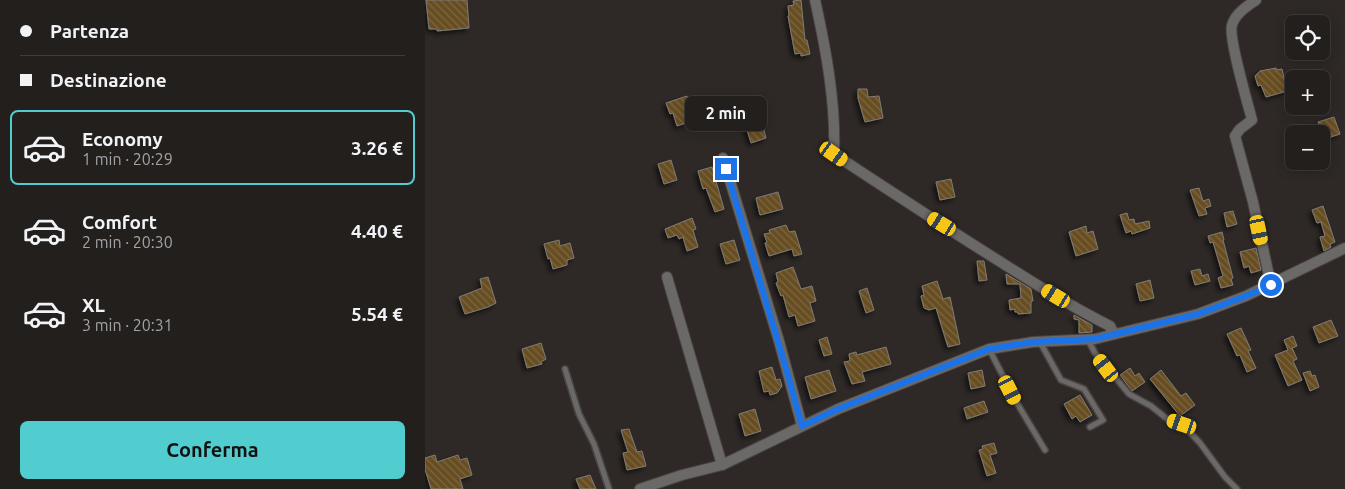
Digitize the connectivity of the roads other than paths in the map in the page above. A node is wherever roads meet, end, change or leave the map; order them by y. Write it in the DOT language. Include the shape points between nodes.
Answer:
graph roads {
  1 [pos="815,0"];
  2 [pos="1256,0"];
  3 [pos="723,158"];
  4 [pos="1345,248"];
  5 [pos="667,277"];
  6 [pos="1271,285"];
  7 [pos="1109,335"];
  8 [pos="1087,340"];
  9 [pos="1040,342"];
  10 [pos="989,349"];
  11 [pos="565,369"];
  12 [pos="802,426"];
  13 [pos="1090,427"];
  14 [pos="1045,450"];
  15 [pos="722,465"];
  16 [pos="609,489"];
  17 [pos="642,489"];
  18 [pos="1237,489"];
  1 -- 7 [label="street" via="828,69 834,154 1025,277 1111,326"];
  2 -- 6 [label="street" via="1244,9 1231,28 1252,120 1235,136"];
  3 -- 12 [label="street"];
  4 -- 6 [label="street"];
  5 -- 15 [label="street"];
  6 -- 7 [label="street" via="1198,314"];
  7 -- 8 [label="street"];
  8 -- 9 [label="street"];
  8 -- 18 [label="lane" via="1129,394 1166,418 1182,424"];
  9 -- 10 [label="street"];
  9 -- 13 [label="lane" via="1061,380 1084,389 1103,420"];
  10 -- 12 [label="street"];
  10 -- 14 [label="lane"];
  11 -- 16 [label="lane"];
  12 -- 15 [label="street"];
  15 -- 17 [label="street"];
}
